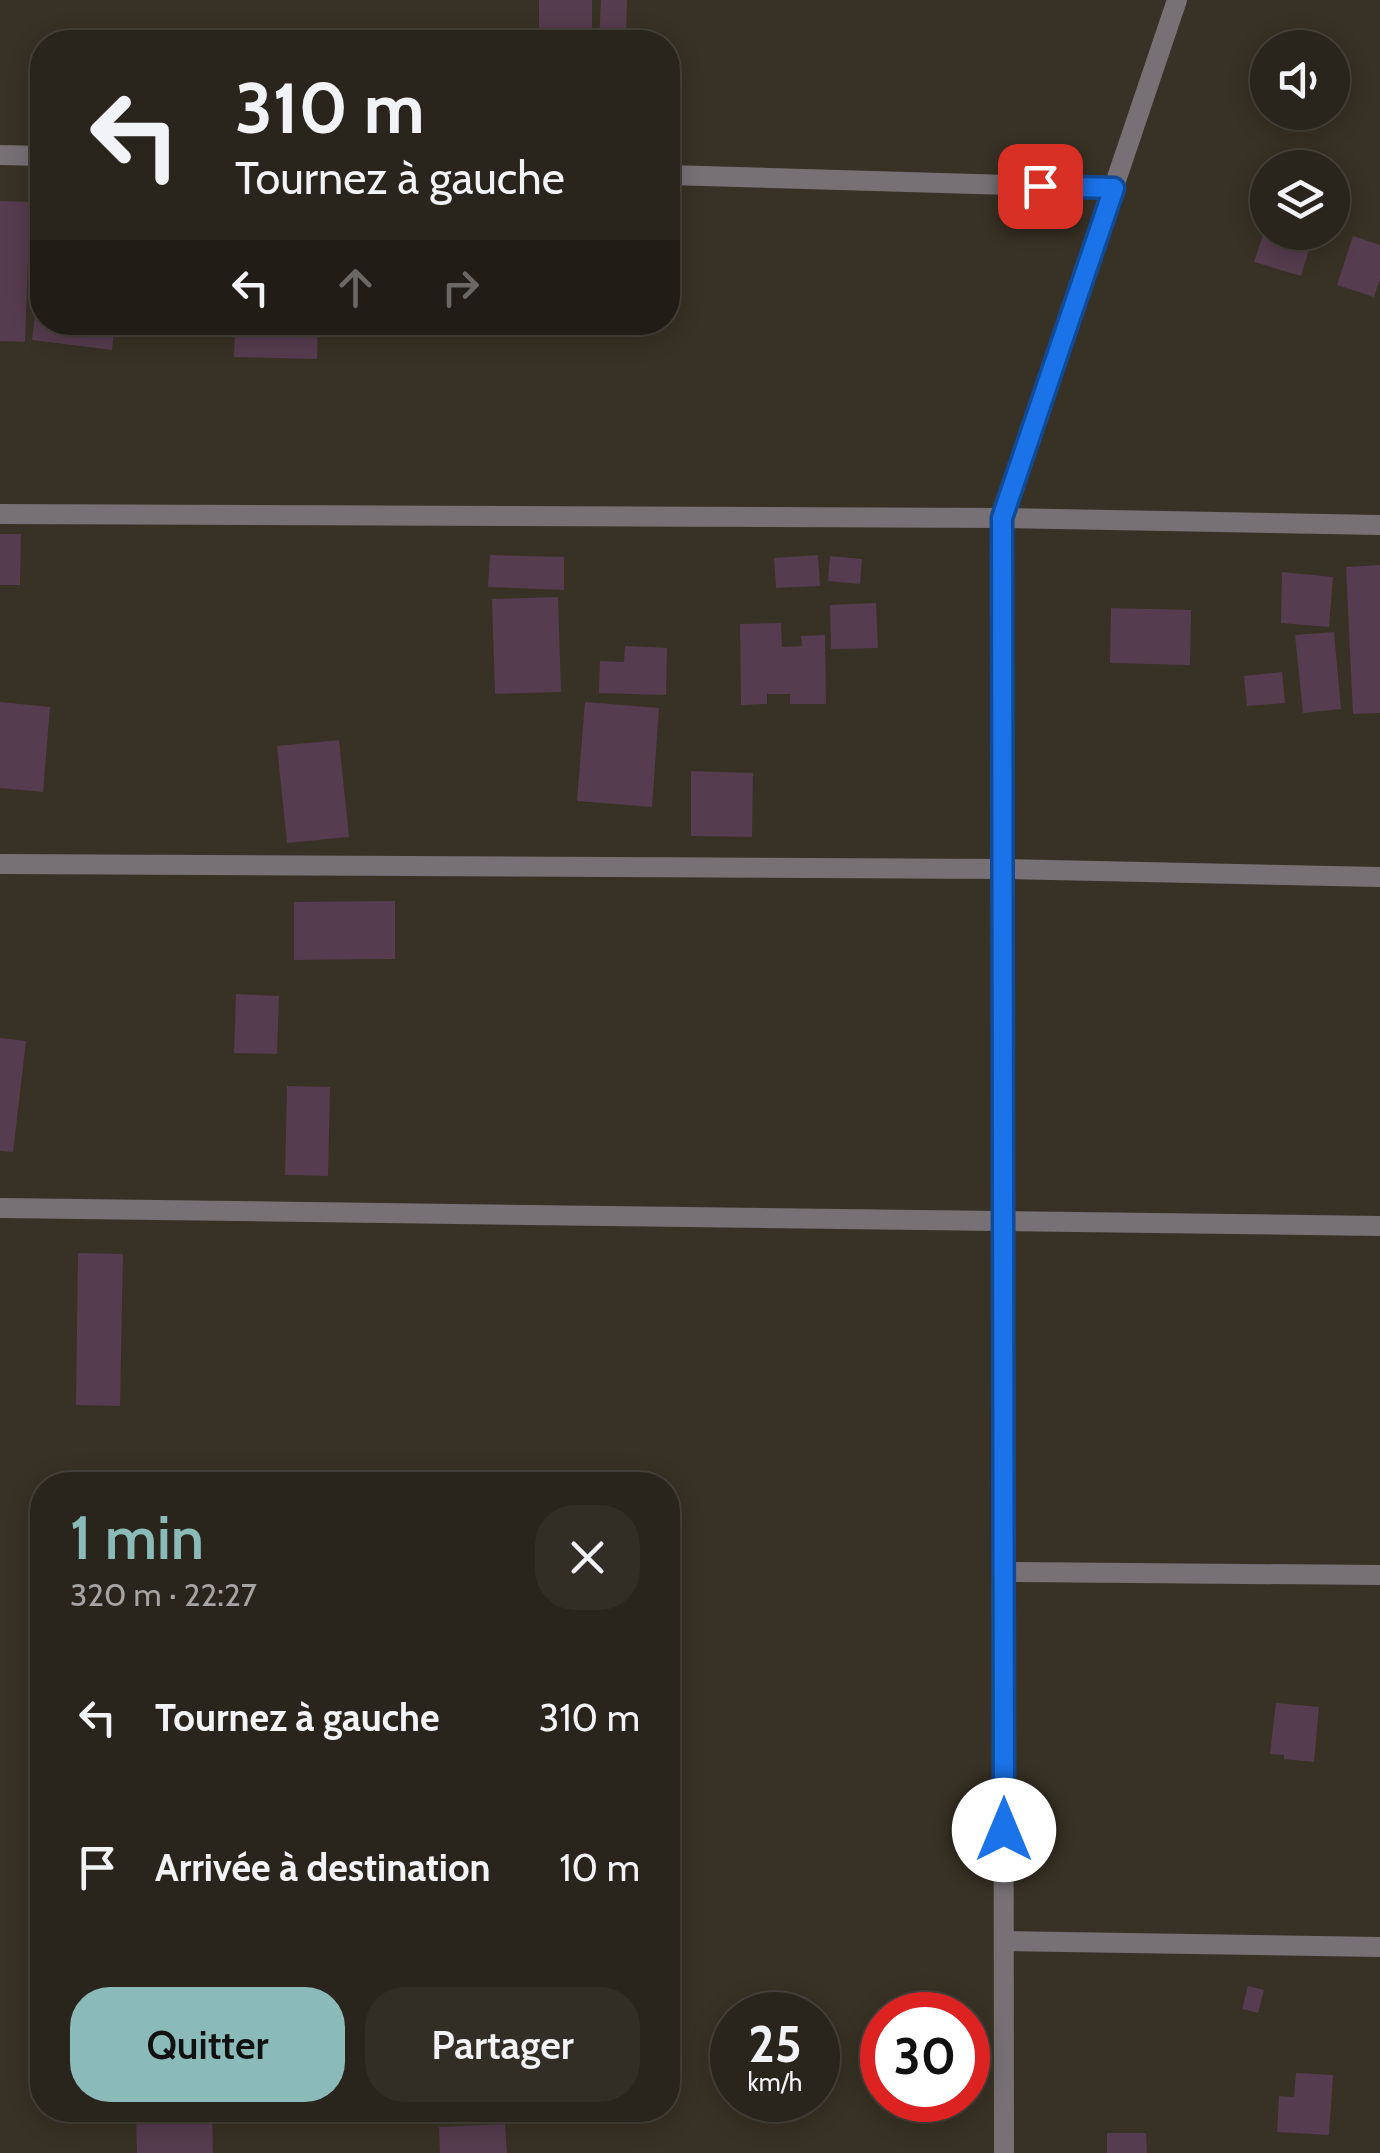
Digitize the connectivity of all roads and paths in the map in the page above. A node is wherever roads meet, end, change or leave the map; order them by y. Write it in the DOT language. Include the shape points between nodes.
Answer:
graph roads {
  1 [pos="1178,0"];
  2 [pos="0,155"];
  3 [pos="30,156"];
  4 [pos="680,175"];
  5 [pos="1114,188"];
  6 [pos="0,514"];
  7 [pos="1002,518"];
  8 [pos="1380,526"];
  9 [pos="0,864"];
  10 [pos="1002,869"];
  11 [pos="1380,877"];
  12 [pos="0,1208"];
  13 [pos="1003,1221"];
  14 [pos="1380,1226"];
  15 [pos="1003,1572"];
  16 [pos="1380,1575"];
  17 [pos="1004,1941"];
  18 [pos="1380,1947"];
  19 [pos="1004,2153"];
  1 -- 5 [label="street"];
  2 -- 3 [label="street"];
  4 -- 5 [label="street"];
  5 -- 7 [label="street"];
  6 -- 7 [label="street"];
  7 -- 8 [label="street"];
  7 -- 10 [label="street"];
  9 -- 10 [label="street"];
  10 -- 11 [label="street"];
  10 -- 13 [label="street"];
  12 -- 13 [label="street"];
  13 -- 14 [label="street"];
  13 -- 15 [label="street"];
  15 -- 16 [label="street"];
  15 -- 17 [label="street"];
  17 -- 18 [label="street"];
  17 -- 19 [label="street"];
}
